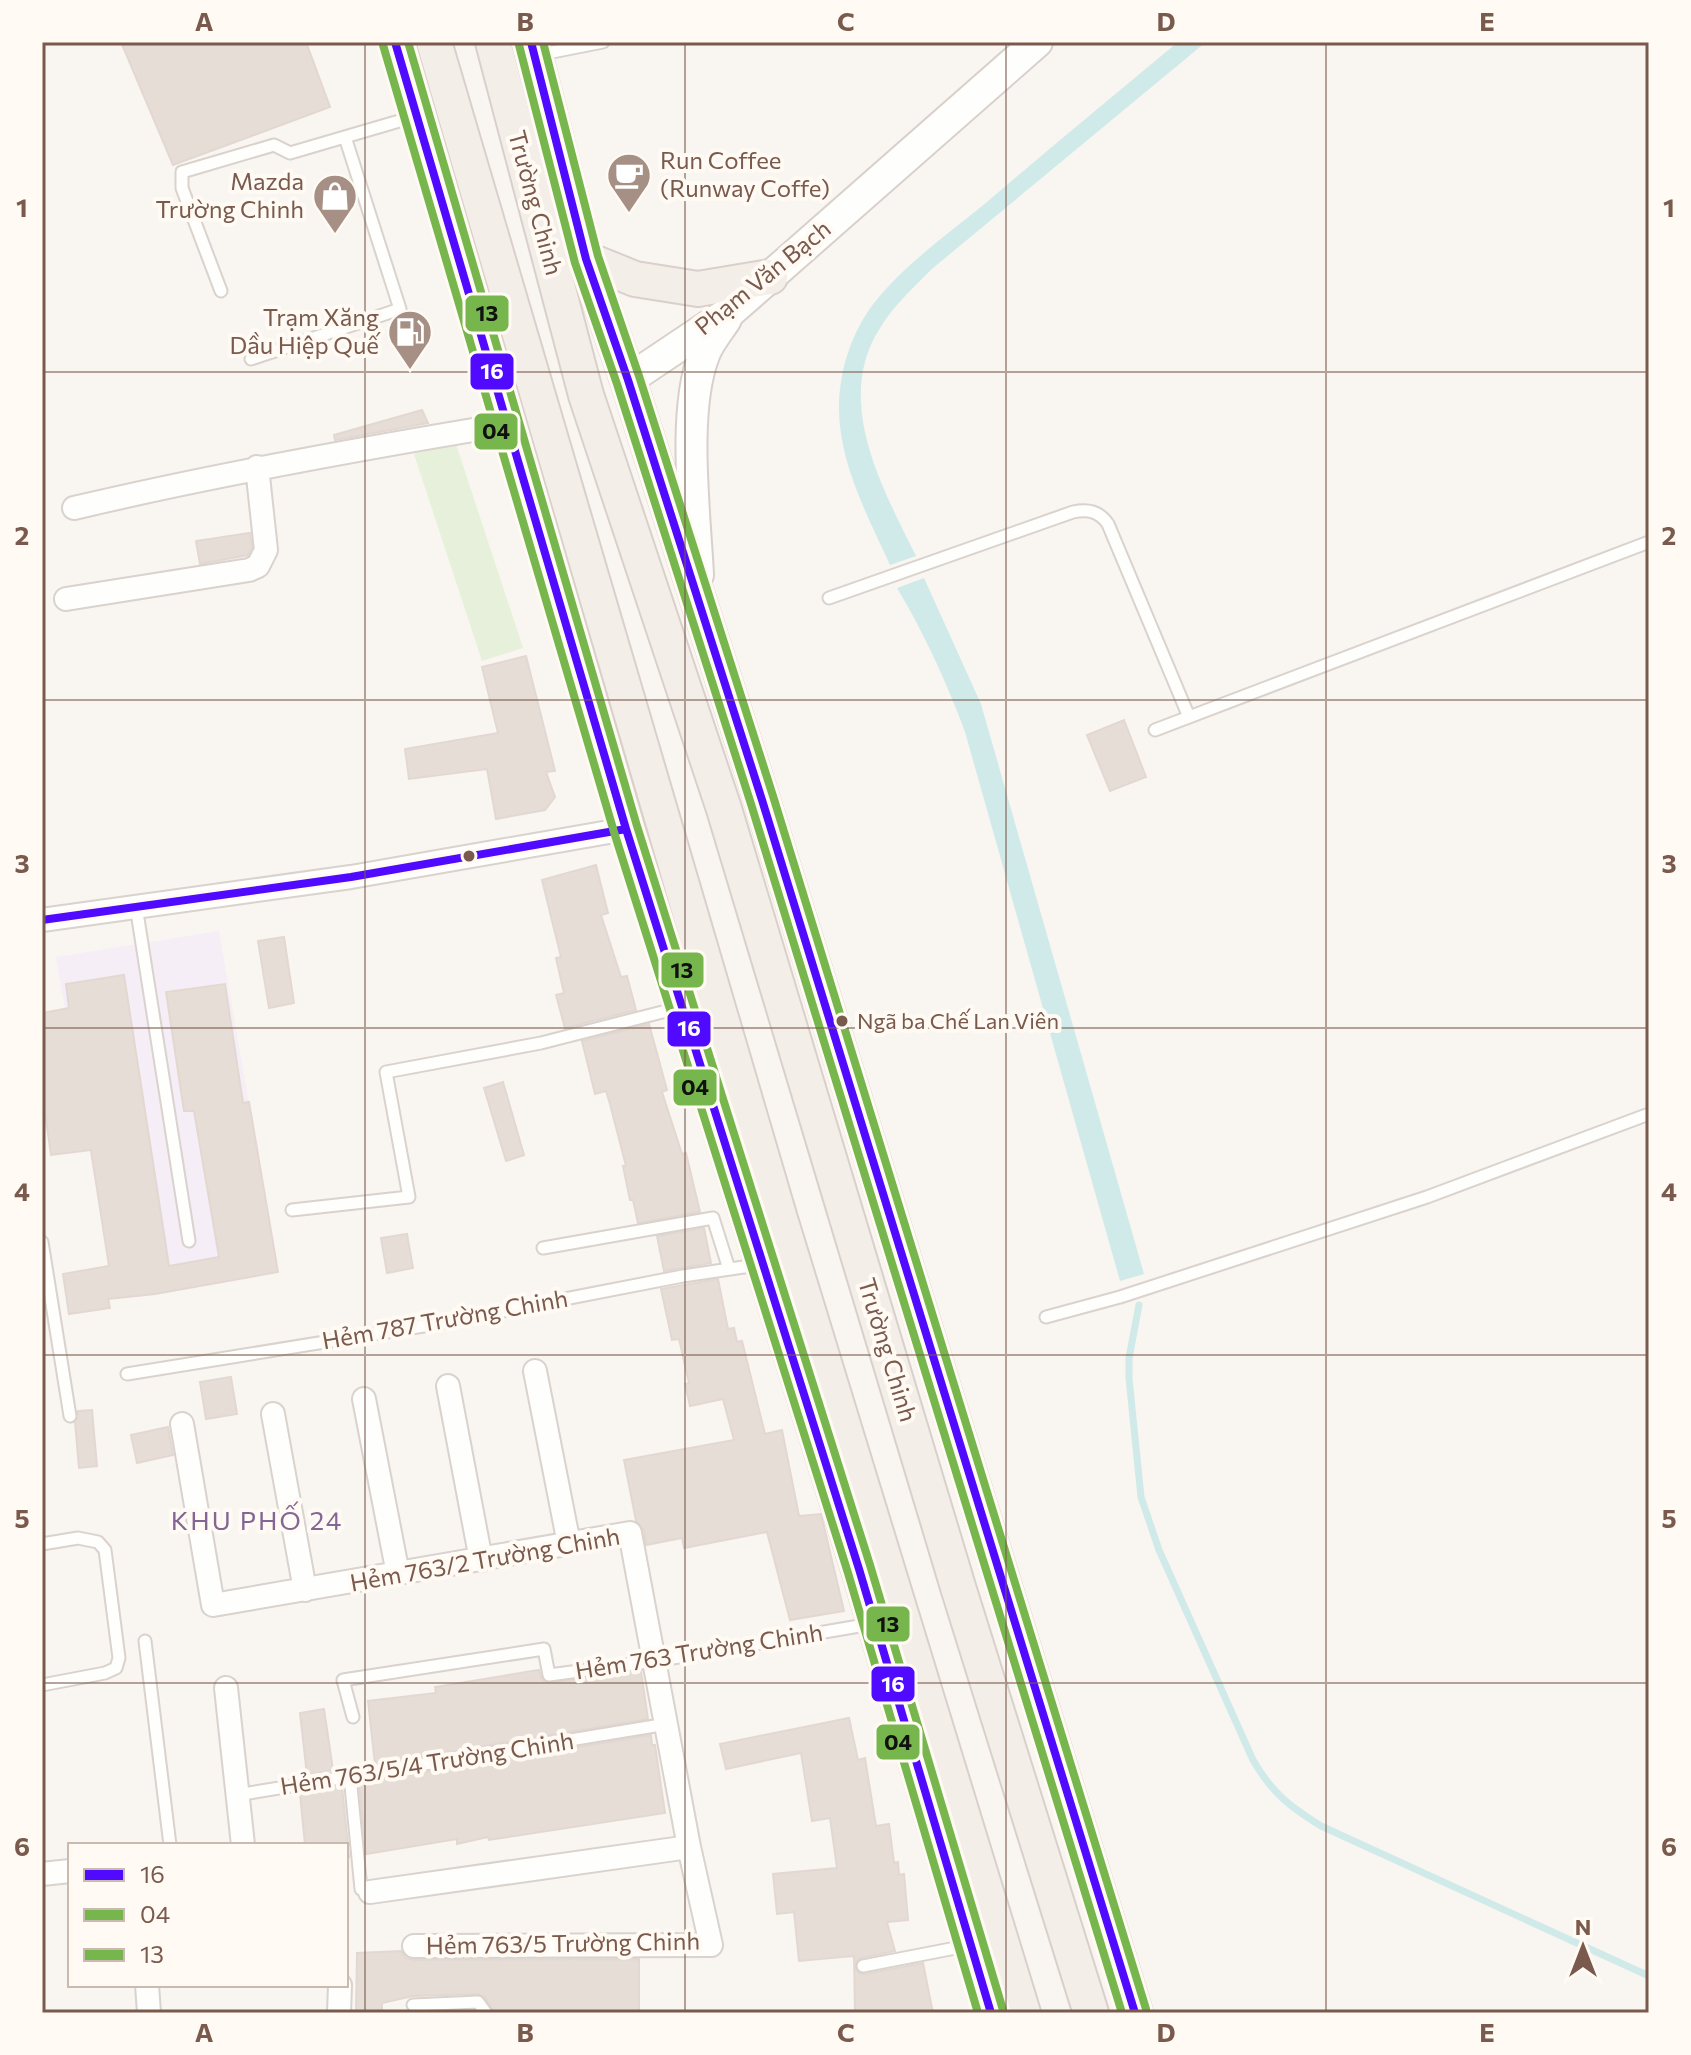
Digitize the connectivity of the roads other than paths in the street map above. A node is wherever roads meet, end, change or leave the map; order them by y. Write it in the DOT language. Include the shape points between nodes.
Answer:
graph roads {
  1 [pos="395,42"];
  2 [pos="434,42"];
  3 [pos="493,42"];
  4 [pos="603,42"];
  5 [pos="1037,42"];
  6 [pos="532,49"];
  7 [pos="417,116"];
  8 [pos="345,137"];
  9 [pos="547,244"];
  10 [pos="586,259"];
  11 [pos="770,277"];
  12 [pos="221,291"];
  13 [pos="731,311"];
  14 [pos="251,359"];
  15 [pos="628,380"];
  16 [pos="586,395"];
  17 [pos="541,412"];
  18 [pos="509,424"];
  19 [pos="257,467"];
  20 [pos="74,508"];
  21 [pos="1649,542"];
  22 [pos="829,598"];
  23 [pos="66,599"];
  24 [pos="700,605"];
  25 [pos="1189,717"];
  26 [pos="1155,730"];
  27 [pos="626,829"];
  28 [pos="136,906"];
  29 [pos="42,920"];
  30 [pos="683,1007"];
  31 [pos="1649,1114"];
  32 [pos="292,1210"];
  33 [pos="189,1241"];
  34 [pos="42,1243"];
  35 [pos="543,1248"];
  36 [pos="763,1264"];
  37 [pos="729,1269"];
  38 [pos="1046,1317"];
  39 [pos="535,1371"];
  40 [pos="127,1374"];
  41 [pos="448,1386"];
  42 [pos="364,1399"];
  43 [pos="273,1414"];
  44 [pos="70,1416"];
  45 [pos="182,1424"];
  46 [pos="42,1544"];
  47 [pos="569,1544"];
  48 [pos="481,1560"];
  49 [pos="398,1574"];
  50 [pos="305,1590"];
  51 [pos="875,1623"];
  52 [pos="145,1641"];
  53 [pos="655,1661"];
  54 [pos="42,1685"];
  55 [pos="226,1688"];
  56 [pos="1039,1703"];
  57 [pos="353,1717"];
  58 [pos="667,1724"];
  59 [pos="1016,1773"];
  60 [pos="350,1776"];
  61 [pos="237,1795"];
  62 [pos="170,1843"];
  63 [pos="243,1843"];
  64 [pos="689,1847"];
  65 [pos="68,1871"];
  66 [pos="42,1874"];
  67 [pos="370,1892"];
  68 [pos="971,1945"];
  69 [pos="414,1946"];
  70 [pos="863,1966"];
  71 [pos="147,1987"];
  72 [pos="340,1987"];
  73 [pos="413,2005"];
  74 [pos="149,2013"];
  75 [pos="339,2013"];
  76 [pos="486,2013"];
  77 [pos="991,2013"];
  78 [pos="1023,2013"];
  79 [pos="1091,2013"];
  80 [pos="1135,2013"];
  1 -- 7 [label="main road"];
  2 -- 17 [label="main road, Trường Chinh"];
  3 -- 9 [label="main road, Trường Chinh"];
  4 -- 6 [label="lane"];
  5 -- 11 [label="street, Phạm Văn Bạch"];
  6 -- 10 [label="main road, Trường Chinh"];
  7 -- 8 [label="lane"];
  7 -- 18 [label="main road"];
  8 -- 12 [label="lane" via="290,153 274,145 182,172 182,188"];
  8 -- 14 [label="lane" via="400,309"];
  9 -- 10 [label="main road"];
  9 -- 16 [label="main road, Trường Chinh"];
  10 -- 11 [label="main road" via="635,279 698,289"];
  10 -- 15 [label="main road, Trường Chinh"];
  11 -- 13 [label="street, Phạm Văn Bạch"];
  13 -- 15 [label="street, Phạm Văn Bạch"];
  13 -- 24 [label="street" via="704,354 695,391 692,451"];
  15 -- 16 [label="main road"];
  15 -- 24 [label="main road, Trường Chinh"];
  16 -- 17 [label="main road"];
  16 -- 59 [label="main road, Trường Chinh" via="724,809"];
  17 -- 18 [label="main road"];
  17 -- 78 [label="main road, Trường Chinh"];
  18 -- 19 [label="street"];
  18 -- 27 [label="main road"];
  19 -- 20 [label="street"];
  19 -- 23 [label="street" via="266,550 258,566"];
  21 -- 25 [label="lane"];
  22 -- 25 [label="lane" via="1073,512 1090,511 1108,524"];
  24 -- 56 [label="main road, Trường Chinh"];
  25 -- 26 [label="lane"];
  27 -- 28 [label="street" via="351,877"];
  27 -- 30 [label="main road"];
  28 -- 29 [label="street"];
  28 -- 33 [label="lane"];
  30 -- 32 [label="lane" via="541,1043 386,1072 409,1197"];
  30 -- 36 [label="main road"];
  31 -- 38 [label="lane" via="1427,1197"];
  34 -- 44 [label="lane"];
  35 -- 37 [label="lane" via="713,1218"];
  36 -- 37 [label="lane, Hẻm 787 Trường Chinh"];
  36 -- 51 [label="main road"];
  37 -- 40 [label="lane, Hẻm 787 Trường Chinh"];
  39 -- 47 [label="street"];
  41 -- 48 [label="street"];
  42 -- 49 [label="street"];
  43 -- 50 [label="street"];
  45 -- 50 [label="street, Hẻm 763/2 Trường Chinh" via="213,1605"];
  46 -- 54 [label="lane" via="78,1538 98,1542 105,1550 119,1658 116,1668 105,1673"];
  47 -- 48 [label="street, Hẻm 763/2 Trường Chinh"];
  47 -- 53 [label="street, Hẻm 763/2 Trường Chinh" via="630,1533"];
  48 -- 49 [label="street, Hẻm 763/2 Trường Chinh"];
  49 -- 50 [label="street, Hẻm 763/2 Trường Chinh"];
  51 -- 53 [label="lane, Hẻm 763 Trường Chinh"];
  51 -- 68 [label="main road"];
  52 -- 62 [label="lane"];
  53 -- 57 [label="lane, Hẻm 763 Trường Chinh" via="549,1675 544,1649 343,1680"];
  53 -- 58 [label="street, Hẻm 763/5 Trường Chinh"];
  55 -- 61 [label="street"];
  56 -- 59 [label="main road"];
  56 -- 80 [label="main road, Trường Chinh"];
  58 -- 60 [label="lane, Hẻm 763/5/4 Trường Chinh"];
  58 -- 64 [label="street, Hẻm 763/5 Trường Chinh"];
  59 -- 79 [label="main road, Trường Chinh"];
  60 -- 61 [label="lane, Hẻm 763/5/4 Trường Chinh"];
  60 -- 67 [label="lane" via="361,1889"];
  61 -- 63 [label="street"];
  64 -- 67 [label="street"];
  64 -- 69 [label="street, Hẻm 763/5 Trường Chinh" via="711,1945"];
  65 -- 66 [label="street"];
  68 -- 70 [label="lane"];
  68 -- 77 [label="main road"];
  71 -- 74 [label="street"];
  72 -- 75 [label="street"];
  73 -- 76 [label="lane" via="478,2002"];
}
